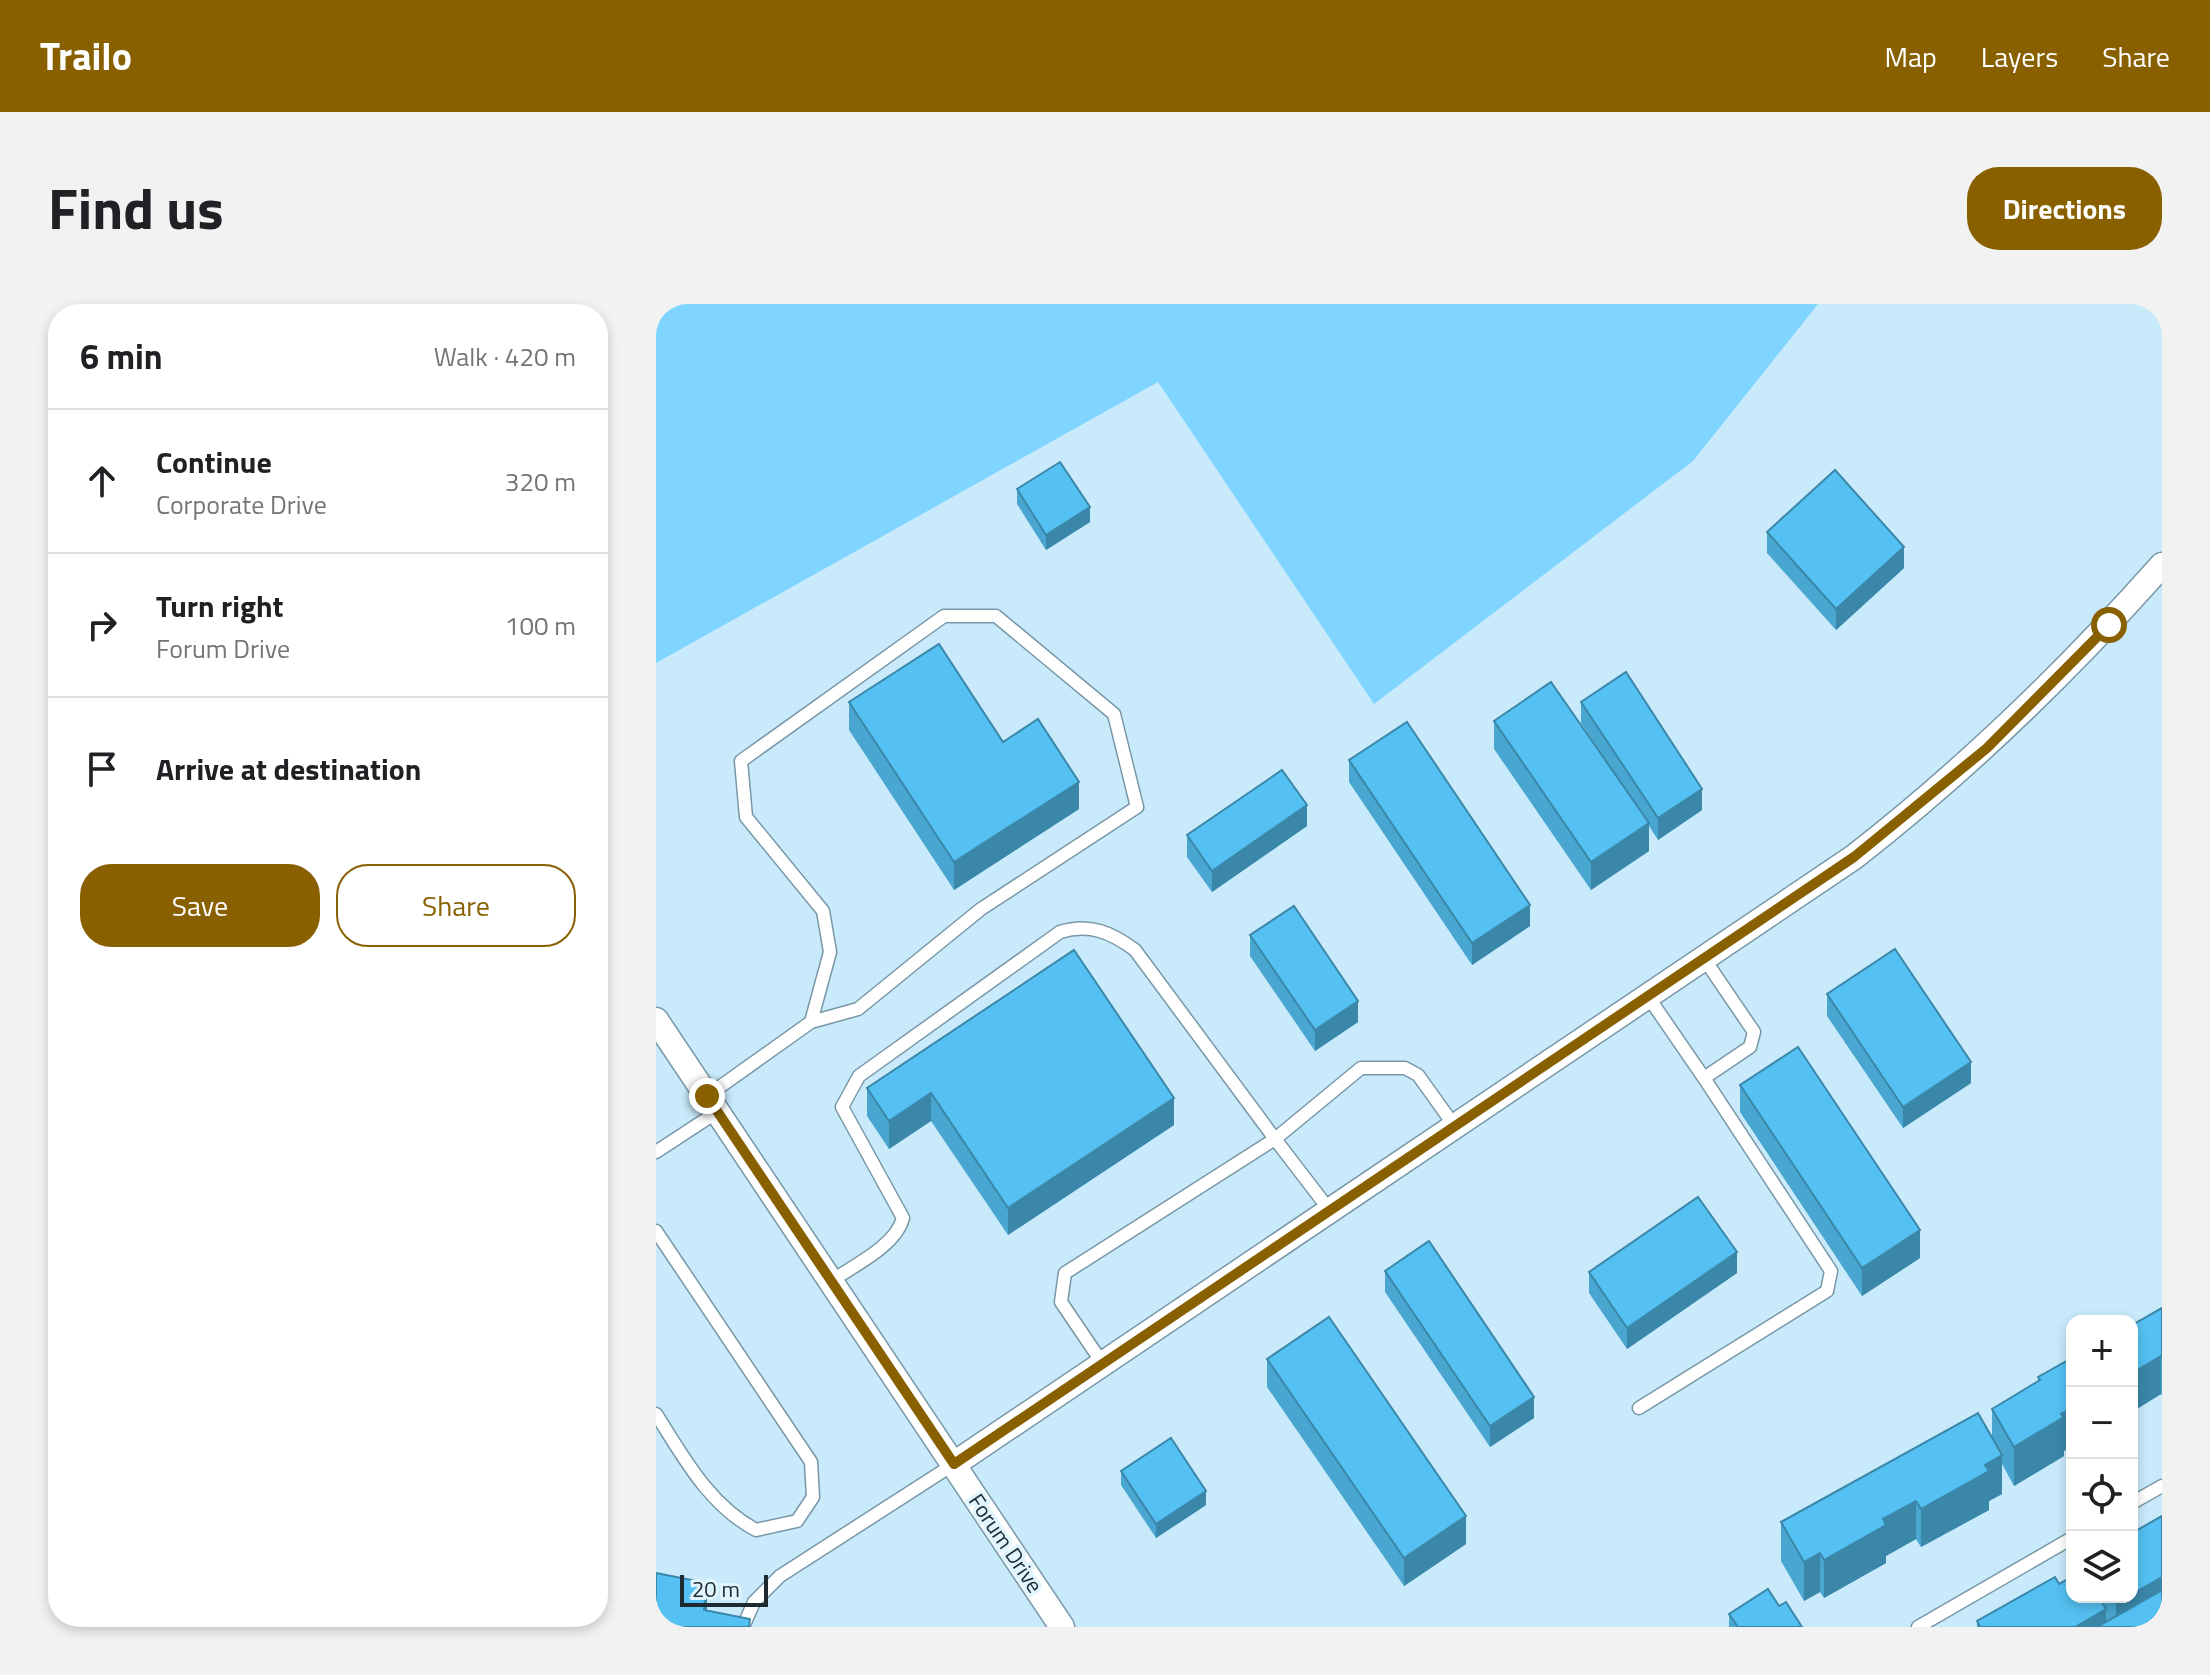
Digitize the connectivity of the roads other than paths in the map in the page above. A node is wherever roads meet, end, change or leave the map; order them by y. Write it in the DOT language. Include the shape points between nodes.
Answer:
graph roads {
  1 [pos="2162,565"];
  2 [pos="1705,960"];
  3 [pos="1649,998"];
  4 [pos="656,1020"];
  5 [pos="811,1022"];
  6 [pos="1704,1078"];
  7 [pos="712,1104"];
  8 [pos="1456,1128"];
  9 [pos="1275,1139"];
  10 [pos="656,1152"];
  11 [pos="1331,1212"];
  12 [pos="656,1231"];
  13 [pos="831,1281"];
  14 [pos="1103,1364"];
  15 [pos="1639,1408"];
  16 [pos="656,1414"];
  17 [pos="954,1464"];
  18 [pos="2162,1486"];
  19 [pos="2138,1500"];
  20 [pos="2066,1541"];
  21 [pos="743,1627"];
  22 [pos="1062,1627"];
  23 [pos="1918,1627"];
  1 -- 2 [label="street" via="2050,688 1922,804"];
  2 -- 3 [label="street"];
  2 -- 6 [label="lane" via="1754,1032 1750,1047"];
  3 -- 6 [label="lane"];
  3 -- 8 [label="street"];
  4 -- 7 [label="street, Forum Drive"];
  5 -- 5 [label="lane" via="830,952 823,911 746,817 741,761 944,616 996,616 1114,714 1137,807 981,909 858,1009"];
  5 -- 7 [label="lane"];
  6 -- 15 [label="lane" via="1831,1271 1831,1281 1827,1291"];
  7 -- 10 [label="lane"];
  7 -- 13 [label="street, Forum Drive"];
  8 -- 9 [label="lane" via="1418,1075 1405,1068 1361,1068"];
  8 -- 11 [label="street"];
  9 -- 11 [label="lane"];
  9 -- 13 [label="lane" via="1135,950 1115,934 1079,926 1060,932 859,1076 842,1107 903,1218 876,1250"];
  9 -- 14 [label="lane" via="1065,1273 1061,1302"];
  11 -- 14 [label="street"];
  12 -- 16 [label="lane" via="811,1462 813,1497 797,1521 756,1530 735,1519 703,1486"];
  13 -- 17 [label="street, Forum Drive"];
  14 -- 17 [label="street"];
  17 -- 21 [label="lane" via="780,1576 754,1602"];
  17 -- 22 [label="street, Forum Drive"];
  18 -- 19 [label="lane"];
  20 -- 23 [label="lane"];
}
